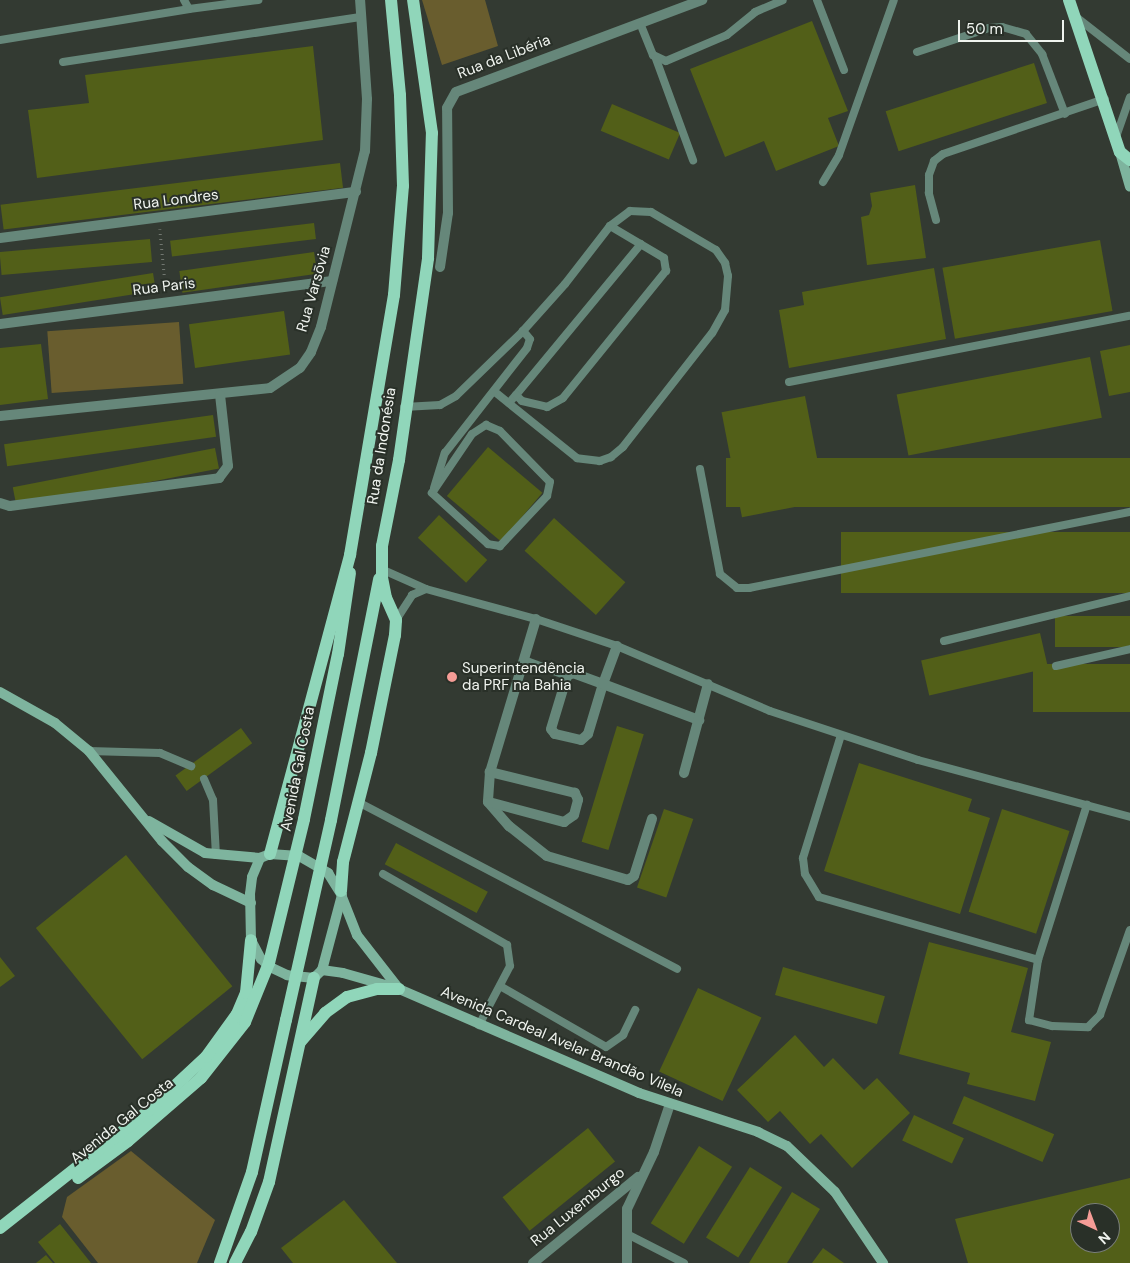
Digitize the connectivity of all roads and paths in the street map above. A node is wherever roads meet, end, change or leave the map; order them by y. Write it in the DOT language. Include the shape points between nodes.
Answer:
graph roads {
  1 [pos="184,0"];
  2 [pos="258,0"];
  3 [pos="360,0"];
  4 [pos="390,0"];
  5 [pos="413,0"];
  6 [pos="702,0"];
  7 [pos="782,0"];
  8 [pos="817,0"];
  9 [pos="894,0"];
  10 [pos="1069,0"];
  11 [pos="189,8"];
  12 [pos="360,17"];
  13 [pos="1076,17"];
  14 [pos="640,22"];
  15 [pos="0,40"];
  16 [pos="917,52"];
  17 [pos="656,59"];
  18 [pos="1130,59"];
  19 [pos="63,62"];
  20 [pos="844,70"];
  21 [pos="1130,97"];
  22 [pos="1105,99"];
  23 [pos="1065,114"];
  24 [pos="1115,138"];
  25 [pos="1125,156"];
  26 [pos="693,160"];
  27 [pos="823,182"];
  28 [pos="1130,187"];
  29 [pos="356,192"];
  30 [pos="158,217"];
  31 [pos="936,220"];
  32 [pos="610,226"];
  33 [pos="0,238"];
  34 [pos="641,244"];
  35 [pos="440,267"];
  36 [pos="332,281"];
  37 [pos="167,302"];
  38 [pos="1130,316"];
  39 [pos="0,324"];
  40 [pos="523,331"];
  41 [pos="789,382"];
  42 [pos="495,392"];
  43 [pos="220,395"];
  44 [pos="516,395"];
  45 [pos="508,403"];
  46 [pos="404,407"];
  47 [pos="0,416"];
  48 [pos="700,469"];
  49 [pos="432,493"];
  50 [pos="0,503"];
  51 [pos="1130,512"];
  52 [pos="350,555"];
  53 [pos="381,570"];
  54 [pos="426,590"];
  55 [pos="1130,596"];
  56 [pos="396,620"];
  57 [pos="536,620"];
  58 [pos="944,641"];
  59 [pos="617,646"];
  60 [pos="1130,649"];
  61 [pos="524,660"];
  62 [pos="1056,666"];
  63 [pos="567,676"];
  64 [pos="603,684"];
  65 [pos="708,684"];
  66 [pos="0,692"];
  67 [pos="699,720"];
  68 [pos="841,735"];
  69 [pos="89,751"];
  70 [pos="191,766"];
  71 [pos="490,772"];
  72 [pos="684,773"];
  73 [pos="204,779"];
  74 [pos="358,802"];
  75 [pos="488,802"];
  76 [pos="1087,805"];
  77 [pos="1130,817"];
  78 [pos="652,820"];
  79 [pos="149,821"];
  80 [pos="216,855"];
  81 [pos="265,856"];
  82 [pos="383,874"];
  83 [pos="342,893"];
  84 [pos="250,903"];
  85 [pos="1130,930"];
  86 [pos="251,940"];
  87 [pos="1038,960"];
  88 [pos="677,969"];
  89 [pos="318,974"];
  90 [pos="500,986"];
  91 [pos="399,989"];
  92 [pos="635,1010"];
  93 [pos="479,1025"];
  94 [pos="300,1044"];
  95 [pos="670,1104"];
  96 [pos="641,1175"];
  97 [pos="42,1195"];
  98 [pos="0,1228"];
  99 [pos="627,1234"];
  100 [pos="220,1263"];
  101 [pos="235,1263"];
  102 [pos="533,1263"];
  103 [pos="627,1263"];
  104 [pos="684,1263"];
  105 [pos="883,1263"];
  1 -- 11 [label="lane"];
  2 -- 11 [label="lane"];
  3 -- 12 [label="street, Rua Varsōvia"];
  4 -- 52 [label="main road, Rua da Indonésia" via="402,154 399,254 385,356"];
  5 -- 46 [label="main road, Rua da Indonésia" via="430,114 432,181 428,258"];
  6 -- 14 [label="street, Rua da Libéria"];
  7 -- 17 [label="lane" via="755,12 727,35 666,61"];
  8 -- 20 [label="lane"];
  9 -- 27 [label="lane" via="839,154"];
  10 -- 13 [label="main road"];
  11 -- 15 [label="lane"];
  12 -- 19 [label="lane"];
  12 -- 29 [label="street, Rua Varsōvia" via="368,128"];
  13 -- 18 [label="lane"];
  13 -- 22 [label="main road"];
  14 -- 17 [label="lane"];
  14 -- 35 [label="street, Rua da Libéria" via="456,92 447,108 448,213"];
  16 -- 23 [label="lane" via="988,28 1026,34 1042,54"];
  17 -- 26 [label="lane"];
  21 -- 24 [label="lane"];
  22 -- 23 [label="lane"];
  22 -- 24 [label="main road"];
  23 -- 31 [label="lane" via="943,154 934,161 929,175 929,193"];
  24 -- 25 [label="main road"];
  25 -- 28 [label="main road"];
  29 -- 30 [label="street, Rua Londres"];
  29 -- 36 [label="street, Rua Varsōvia"];
  30 -- 33 [label="street, Rua Londres"];
  30 -- 37 [label="path"];
  32 -- 34 [label="lane"];
  32 -- 40 [label="lane"];
  32 -- 45 [label="lane" via="630,211 639,209 651,212 716,250 725,263 727,293 725,310 712,333 623,447 600,461 578,458"];
  34 -- 44 [label="lane"];
  34 -- 44 [label="lane" via="664,258 666,270 563,398 547,407 539,407"];
  36 -- 37 [label="street, Rua Paris"];
  36 -- 43 [label="street, Rua Varsōvia" via="311,352 300,368 270,388"];
  37 -- 39 [label="street, Rua Paris"];
  38 -- 41 [label="lane"];
  40 -- 42 [label="lane" via="530,339 527,348"];
  40 -- 46 [label="lane" via="451,400 440,405"];
  42 -- 45 [label="lane"];
  42 -- 49 [label="lane" via="445,452"];
  43 -- 47 [label="street, Rua Varsōvia"];
  43 -- 50 [label="street" via="228,466 219,478 10,506"];
  44 -- 45 [label="lane"];
  46 -- 53 [label="main road, Rua da Indonésia"];
  48 -- 51 [label="lane" via="720,574 737,588"];
  49 -- 49 [label="lane" via="488,544 500,546 547,496 550,482 500,431 486,425 472,434"];
  52 -- 81 [label="main road, Avenida Gal Costa"];
  52 -- 97 [label="main road, Avenida Gal Costa, bridge" via="350,585 304,819 274,946 245,1022 201,1078 128,1141 79,1177"];
  53 -- 54 [label="lane"];
  53 -- 56 [label="main road, Rua da Indonésia" via="386,598"];
  53 -- 100 [label="main road, bridge" via="331,820 252,1172"];
  54 -- 56 [label="lane" via="412,596"];
  54 -- 57 [label="lane"];
  55 -- 58 [label="lane"];
  56 -- 74 [label="main road" via="390,666"];
  57 -- 59 [label="lane"];
  57 -- 61 [label="street"];
  59 -- 64 [label="street"];
  59 -- 65 [label="lane"];
  60 -- 62 [label="lane"];
  61 -- 63 [label="lane"];
  61 -- 71 [label="street"];
  63 -- 64 [label="street" via="573,673"];
  63 -- 64 [label="street" via="552,729 560,736 581,740 588,734"];
  64 -- 67 [label="street"];
  65 -- 67 [label="street"];
  65 -- 68 [label="lane" via="770,711"];
  66 -- 69 [label="main road" via="56,723"];
  67 -- 72 [label="street"];
  68 -- 76 [label="lane" via="918,760"];
  68 -- 87 [label="lane" via="804,858 810,887 819,897"];
  69 -- 70 [label="lane" via="160,753"];
  69 -- 79 [label="main road"];
  71 -- 75 [label="street"];
  71 -- 75 [label="street" via="575,793 578,800 574,815 564,822"];
  73 -- 80 [label="lane" via="214,800"];
  74 -- 83 [label="main road" via="343,862"];
  74 -- 88 [label="lane"];
  75 -- 78 [label="street" via="509,826 547,856 628,880 634,876"];
  76 -- 77 [label="lane"];
  76 -- 87 [label="lane"];
  79 -- 80 [label="main road" via="191,847"];
  79 -- 84 [label="main road" via="162,841 188,867 213,886"];
  80 -- 81 [label="main road"];
  81 -- 83 [label="main road" via="310,860 328,873"];
  81 -- 84 [label="main road, Avenida Gal Costa" via="252,877"];
  82 -- 90 [label="lane" via="507,945 510,966"];
  83 -- 89 [label="main road"];
  83 -- 91 [label="main road" via="357,934"];
  84 -- 86 [label="main road, Avenida Gal Costa"];
  85 -- 87 [label="lane" via="1100,1014 1088,1026 1052,1026 1029,1020"];
  86 -- 89 [label="main road, Avenida Cardeal Avelar Brandão Vilela" via="262,959 272,968 287,975"];
  86 -- 97 [label="main road, Avenida Gal Costa" via="246,994 232,1022 206,1057 148,1111"];
  89 -- 91 [label="main road, Avenida Cardeal Avelar Brandão Vilela" via="343,972"];
  89 -- 94 [label="main road"];
  90 -- 92 [label="lane" via="606,1047 623,1035"];
  90 -- 93 [label="lane"];
  91 -- 93 [label="main road, Avenida Cardeal Avelar Brandão Vilela"];
  91 -- 94 [label="main road" via="378,989 347,998 324,1013"];
  93 -- 95 [label="main road, Avenida Cardeal Avelar Brandão Vilela"];
  94 -- 101 [label="main road" via="269,1182 251,1232"];
  95 -- 96 [label="street" via="654,1152"];
  95 -- 105 [label="main road, Avenida Cardeal Avelar Brandão Vilela" via="758,1132 787,1146 835,1192"];
  96 -- 99 [label="street" via="627,1209"];
  96 -- 102 [label="street, Rua Luxemburgo"];
  97 -- 98 [label="main road, Avenida Gal Costa"];
  99 -- 103 [label="street"];
  99 -- 104 [label="lane"];
}
